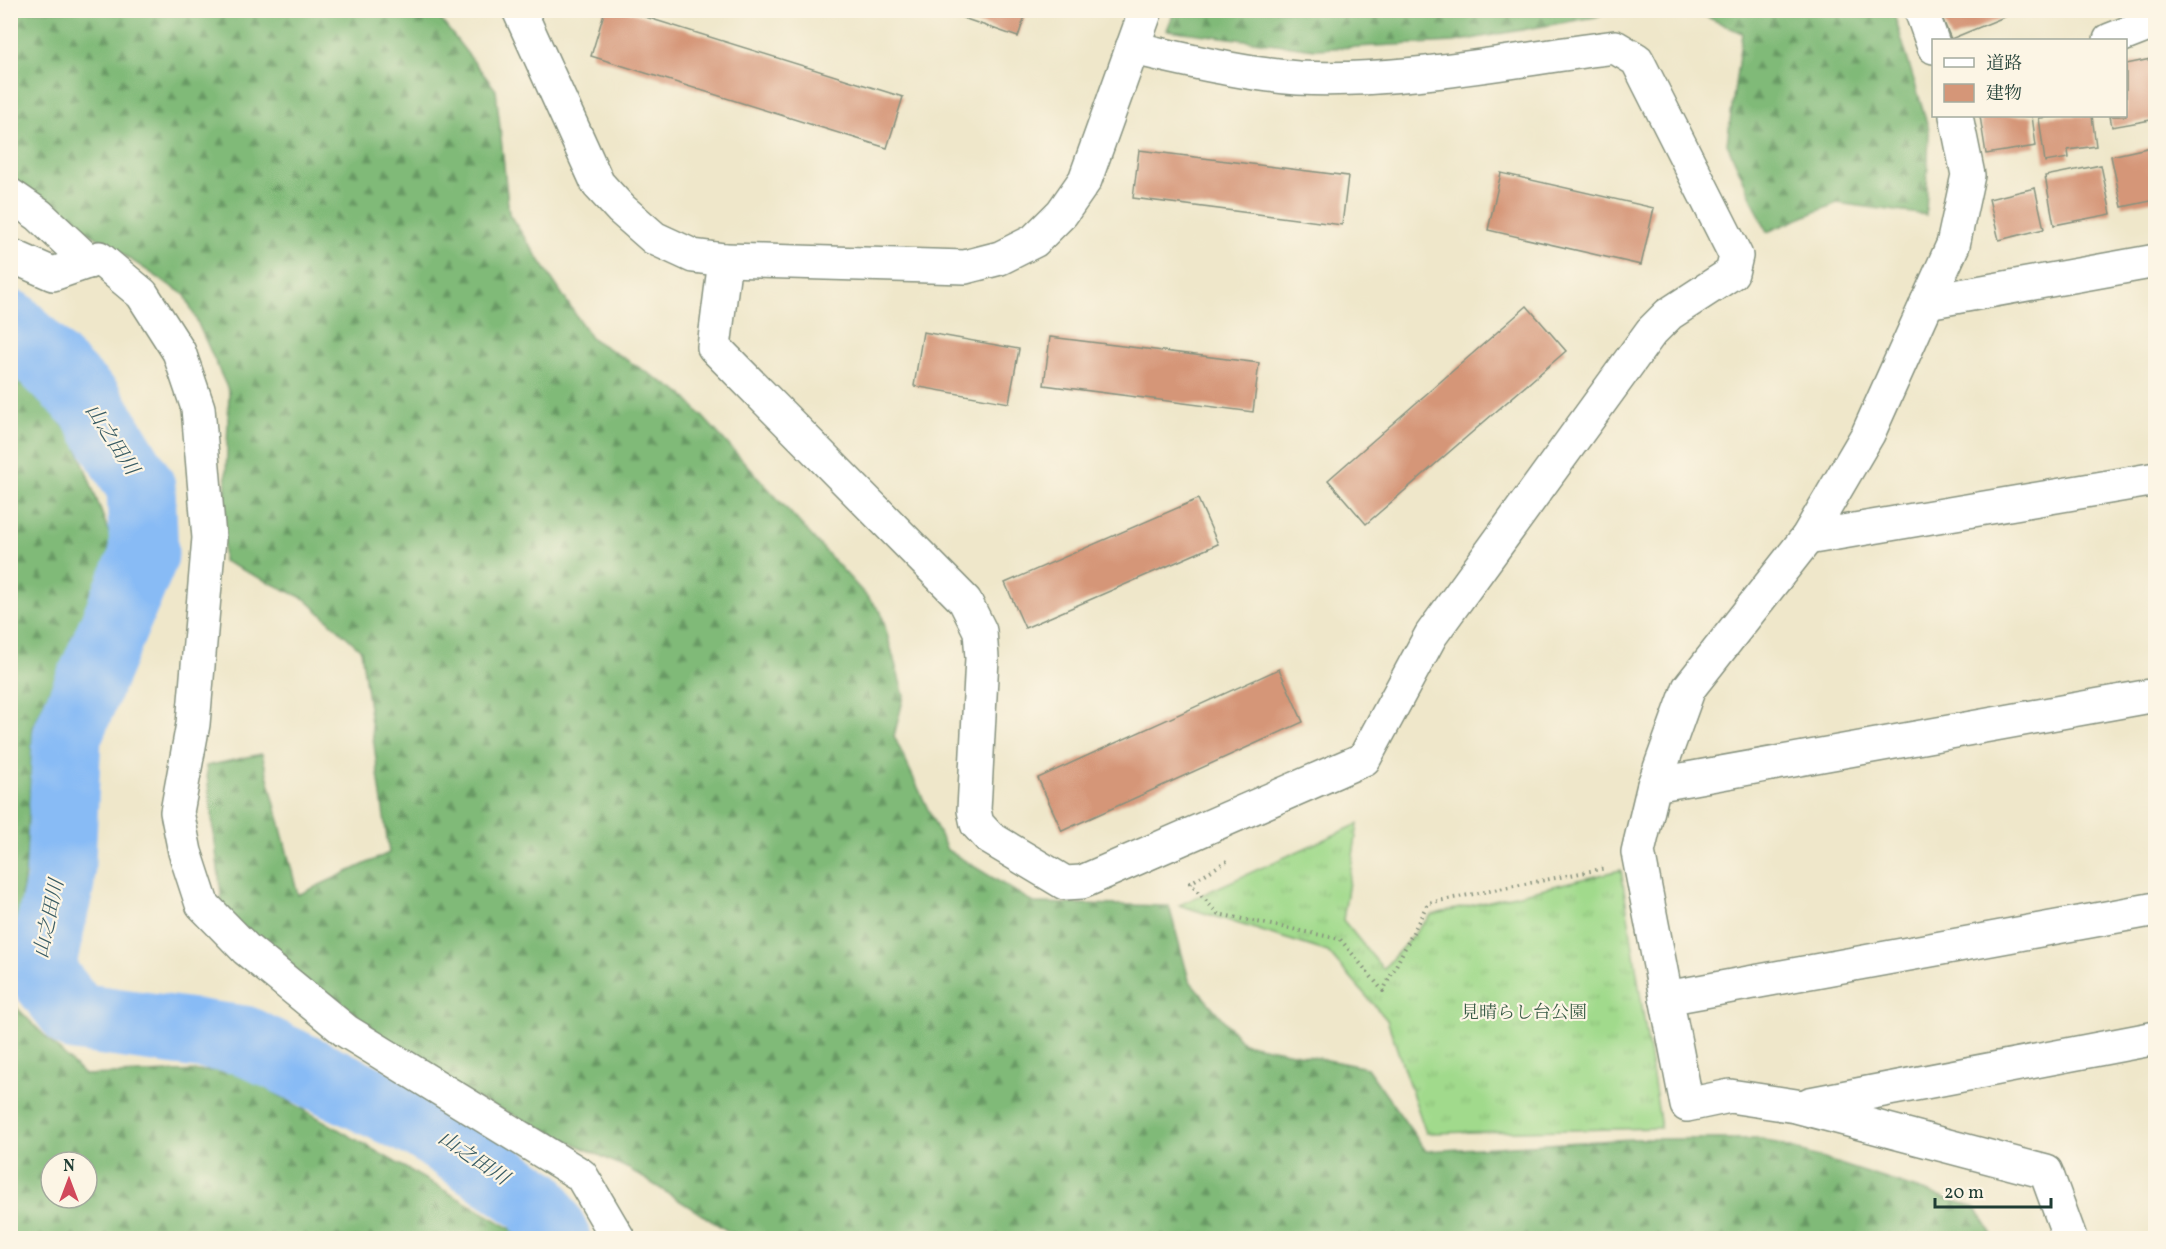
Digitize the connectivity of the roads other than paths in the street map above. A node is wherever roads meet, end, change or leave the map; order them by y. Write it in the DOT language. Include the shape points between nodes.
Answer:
graph roads {
  1 [pos="519,10"];
  2 [pos="1921,10"];
  3 [pos="2156,22"];
  4 [pos="1139,28"];
  5 [pos="2113,39"];
  6 [pos="1932,41"];
  7 [pos="1956,117"];
  8 [pos="10,195"];
  9 [pos="10,255"];
  10 [pos="725,260"];
  11 [pos="2156,261"];
  12 [pos="89,262"];
  13 [pos="1927,302"];
  14 [pos="2156,479"];
  15 [pos="1807,538"];
  16 [pos="2156,695"];
  17 [pos="1654,785"];
  18 [pos="2156,909"];
  19 [pos="1666,998"];
  20 [pos="2156,1038"];
  21 [pos="1796,1107"];
  22 [pos="618,1239"];
  23 [pos="2070,1239"];
  1 -- 10 [label="street" via="598,184 654,238 693,256"];
  2 -- 6 [label="street"];
  3 -- 5 [label="street"];
  4 -- 10 [label="street" via="1085,180 1062,213 1034,241 1000,258 965,267"];
  4 -- 10 [label="street" via="1250,72 1339,78 1400,75 1615,47 1637,60 1736,256 1732,273 1669,314 1651,332 1431,635 1364,759 1082,882 1065,883 990,838 977,824 974,810 980,631 965,601 714,347"];
  7 -- 13 [label="street" via="1968,175 1953,245"];
  8 -- 12 [label="street" via="39,215"];
  9 -- 12 [label="street" via="53,274"];
  11 -- 13 [label="street"];
  12 -- 22 [label="street" via="99,258 142,294 179,352 198,408 209,538 193,724 177,812 202,904 246,949 346,1031 581,1175"];
  13 -- 15 [label="street" via="1868,434"];
  14 -- 15 [label="street"];
  15 -- 17 [label="street" via="1689,688"];
  16 -- 17 [label="street"];
  17 -- 19 [label="street" via="1638,852"];
  18 -- 19 [label="street"];
  19 -- 21 [label="street" via="1687,1105 1730,1096"];
  20 -- 21 [label="street"];
  21 -- 23 [label="street" via="2046,1172"];
}
